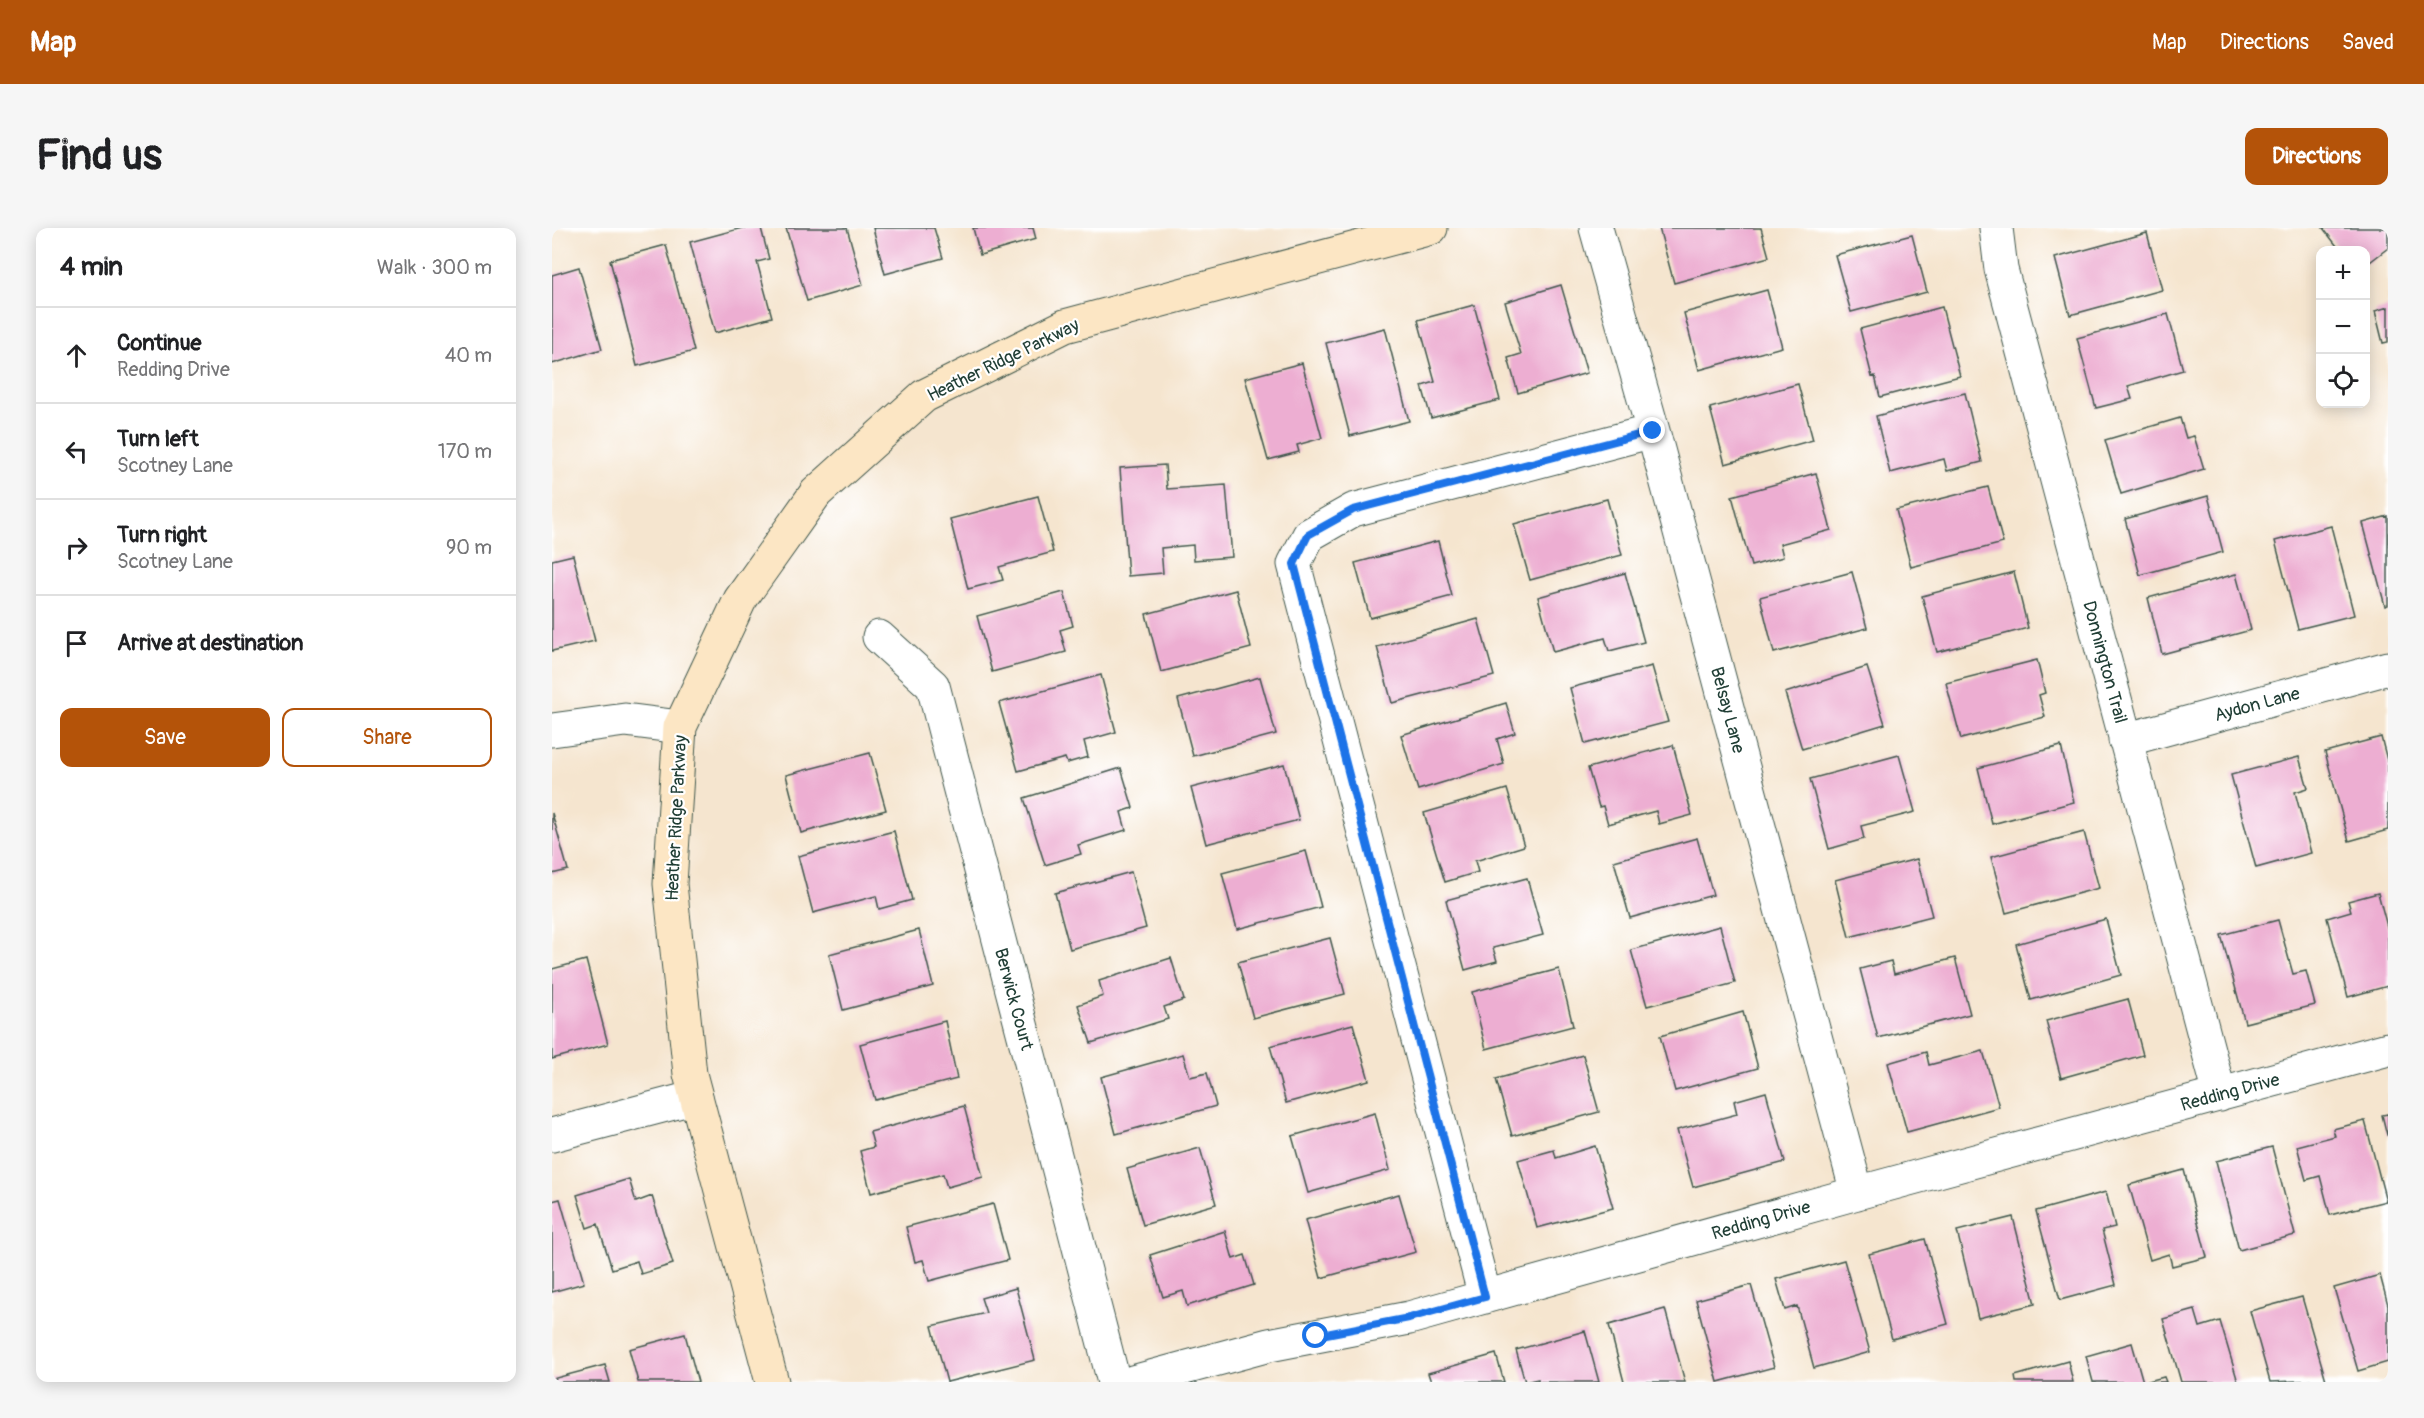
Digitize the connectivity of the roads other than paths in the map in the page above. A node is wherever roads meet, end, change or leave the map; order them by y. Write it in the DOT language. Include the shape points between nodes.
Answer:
graph roads {
  1 [pos="1431,228"];
  2 [pos="1596,228"];
  3 [pos="1996,228"];
  4 [pos="1653,431"];
  5 [pos="879,637"];
  6 [pos="2388,668"];
  7 [pos="680,727"];
  8 [pos="552,730"];
  9 [pos="2125,740"];
  10 [pos="2388,1049"];
  11 [pos="2220,1095"];
  12 [pos="696,1097"];
  13 [pos="552,1135"];
  14 [pos="1857,1193"];
  15 [pos="1485,1297"];
  16 [pos="772,1382"];
  17 [pos="1114,1382"];
  18 [pos="1133,1382"];
  1 -- 7 [label="street, Heather Ridge Parkway" via="1065,326 924,396 816,493 740,600"];
  2 -- 4 [label="street, Belsay Lane"];
  3 -- 9 [label="street, Donnington Trail" via="2001,269"];
  4 -- 14 [label="street, Belsay Lane"];
  4 -- 15 [label="street" via="1353,510 1308,535 1294,564"];
  5 -- 17 [label="street, Berwick Court" via="933,686"];
  6 -- 9 [label="street, Aydon Lane"];
  7 -- 8 [label="street" via="625,720"];
  7 -- 12 [label="street, Heather Ridge Parkway" via="670,884 690,1074"];
  9 -- 11 [label="street, Donnington Trail"];
  10 -- 11 [label="street, Redding Drive"];
  11 -- 14 [label="street, Redding Drive"];
  12 -- 13 [label="street"];
  12 -- 16 [label="street, Heather Ridge Parkway"];
  14 -- 15 [label="street, Redding Drive"];
  15 -- 18 [label="street, Redding Drive" via="1364,1328 1269,1345"];
}
